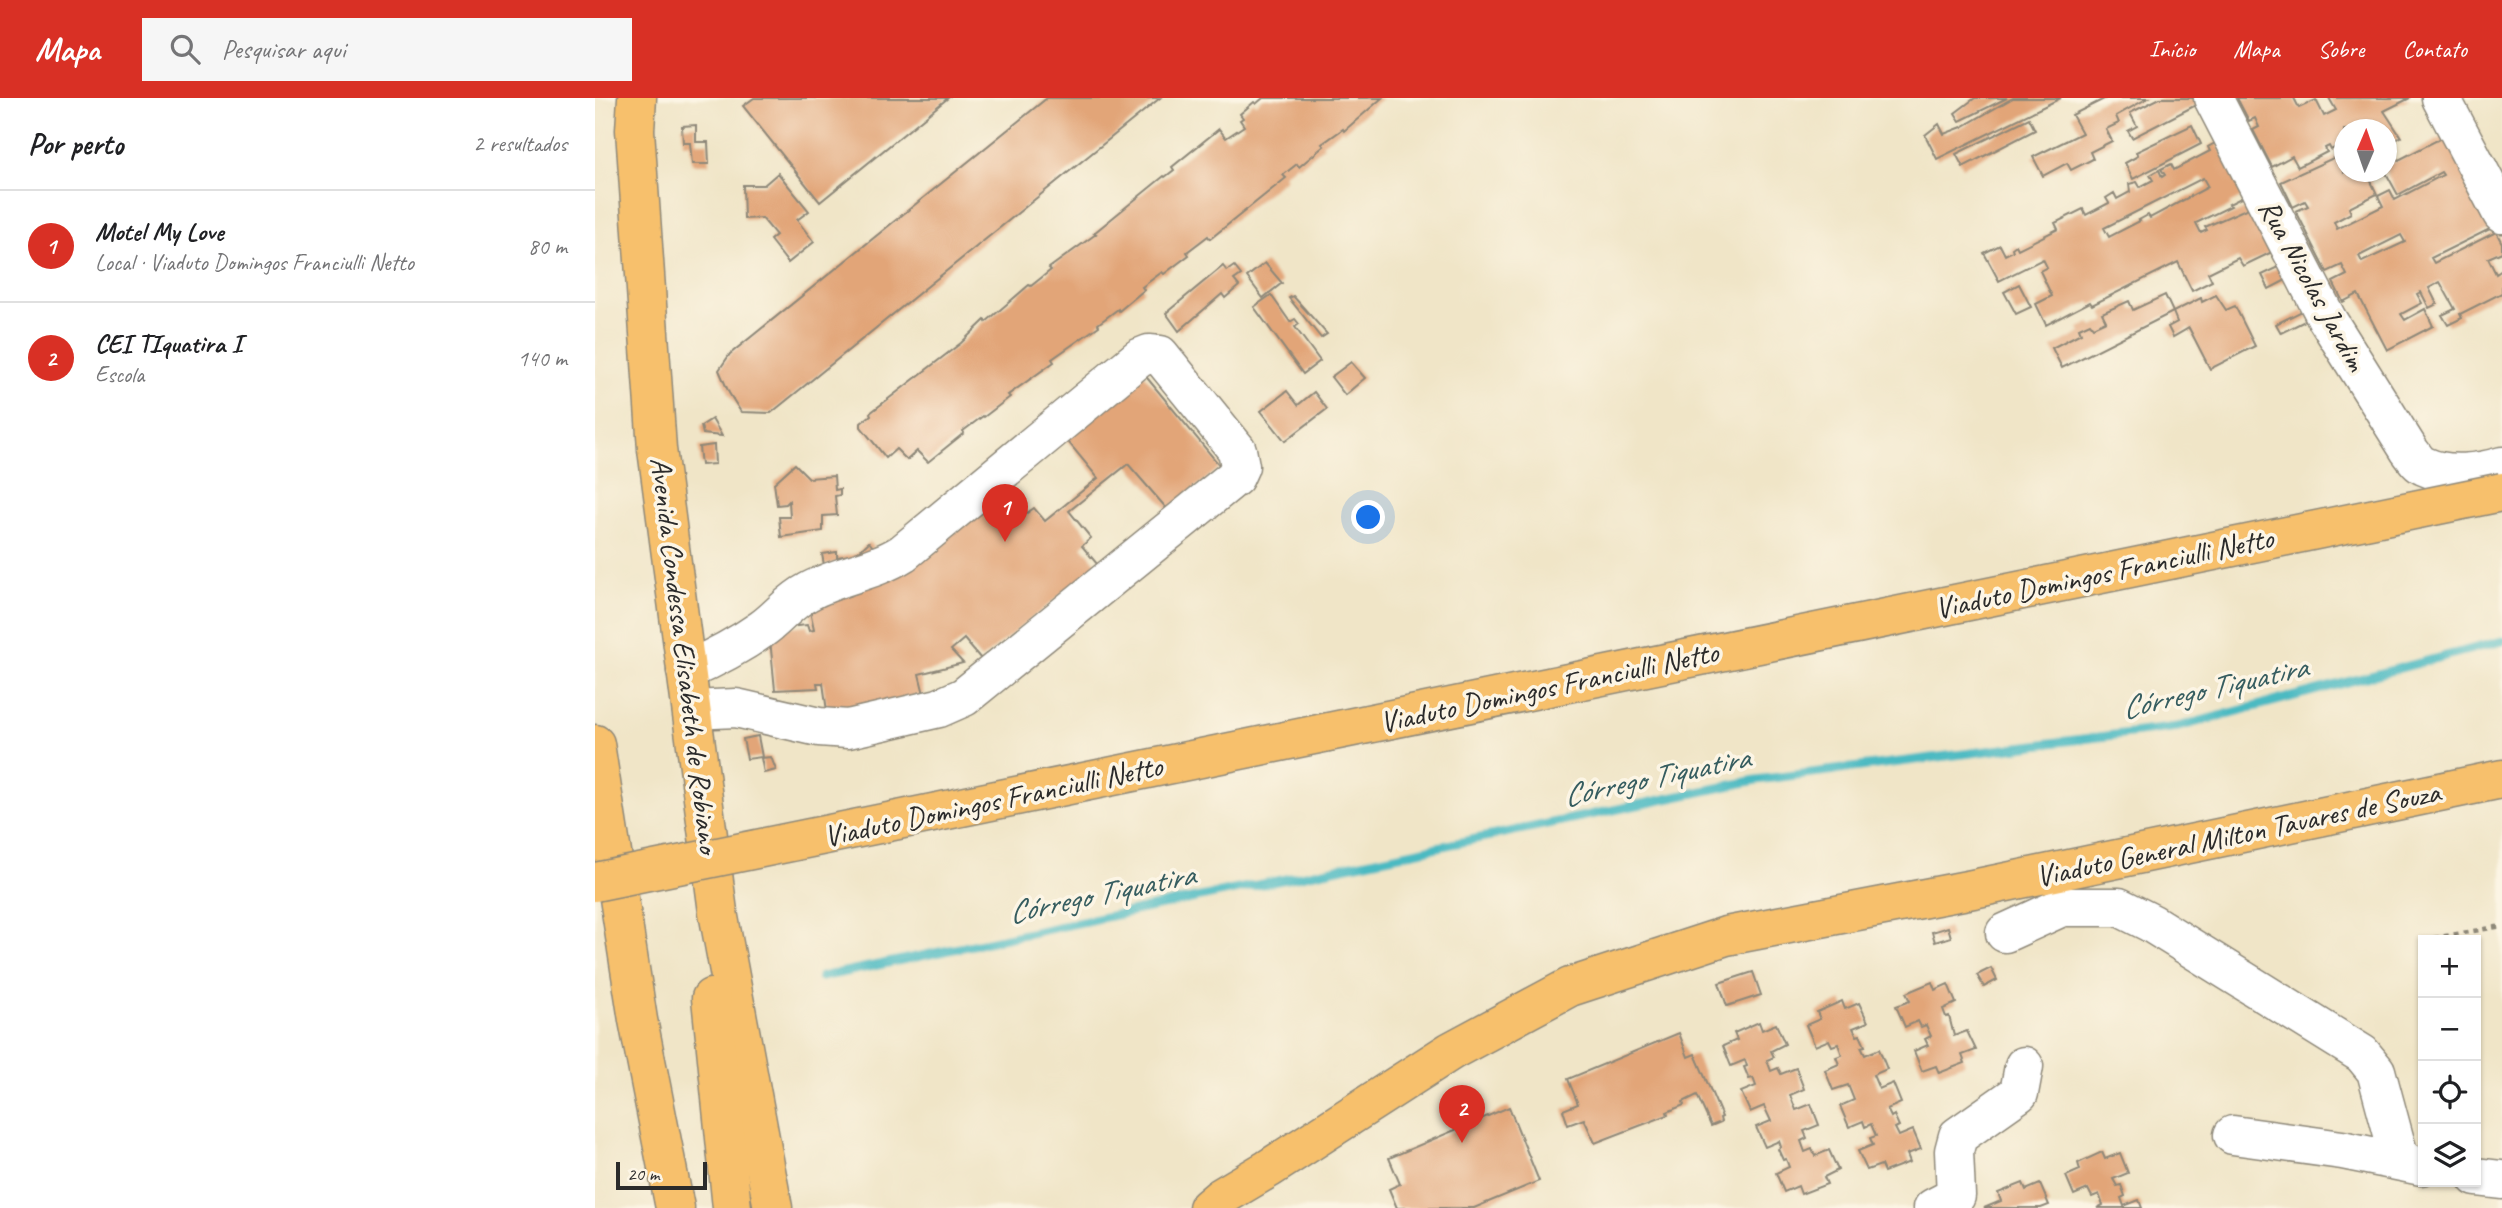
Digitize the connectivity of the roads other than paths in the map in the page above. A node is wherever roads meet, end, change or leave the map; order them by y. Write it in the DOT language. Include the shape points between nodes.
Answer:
graph roads {
  1 [pos="2213,98"];
  2 [pos="2441,98"];
  3 [pos="641,109"];
  4 [pos="2502,214"];
  5 [pos="2502,466"];
  6 [pos="2502,492"];
  7 [pos="686,671"];
  8 [pos="692,710"];
  9 [pos="595,744"];
  10 [pos="2502,779"];
  11 [pos="595,882"];
  12 [pos="718,912"];
  13 [pos="2005,933"];
  14 [pos="2024,1066"];
  15 [pos="2233,1135"];
  16 [pos="2412,1163"];
  17 [pos="1268,1169"];
  18 [pos="2481,1178"];
  19 [pos="2502,1180"];
  20 [pos="675,1208"];
  21 [pos="732,1208"];
  22 [pos="773,1208"];
  23 [pos="1208,1208"];
  24 [pos="1234,1208"];
  25 [pos="1933,1208"];
  1 -- 5 [label="street, Rua Nicolas Jardim" via="2327,319 2409,450 2423,466 2452,472 2476,474"];
  2 -- 4 [label="street"];
  3 -- 7 [label="main road, Avenida Condessa Elisabeth de Robiano" via="657,449"];
  6 -- 11 [label="main road, Viaduto Domingos Franciulli Netto, bridge"];
  7 -- 8 [label="main road, Avenida Condessa Elisabeth de Robiano"];
  7 -- 8 [label="street" via="764,628 810,590 903,553 1149,354 1160,355 1237,450 1240,466 1235,477 964,697 939,708 848,729 736,708"];
  8 -- 12 [label="main road, Avenida Condessa Elisabeth de Robiano"];
  9 -- 20 [label="main road" via="638,1020"];
  10 -- 17 [label="main road, Viaduto General Milton Tavares de Souza" via="1726,936 1570,987 1451,1051"];
  12 -- 21 [label="main road" via="709,973"];
  12 -- 22 [label="main road, Avenida Condessa Elisabeth de Robiano"];
  13 -- 16 [label="street" via="2062,907 2119,907 2151,923 2361,1054 2376,1071"];
  14 -- 25 [label="street" via="2018,1093 1958,1136 1956,1196"];
  15 -- 16 [label="street"];
  17 -- 23 [label="main road"];
  17 -- 24 [label="main road"];
  18 -- 19 [label="street"];
}
